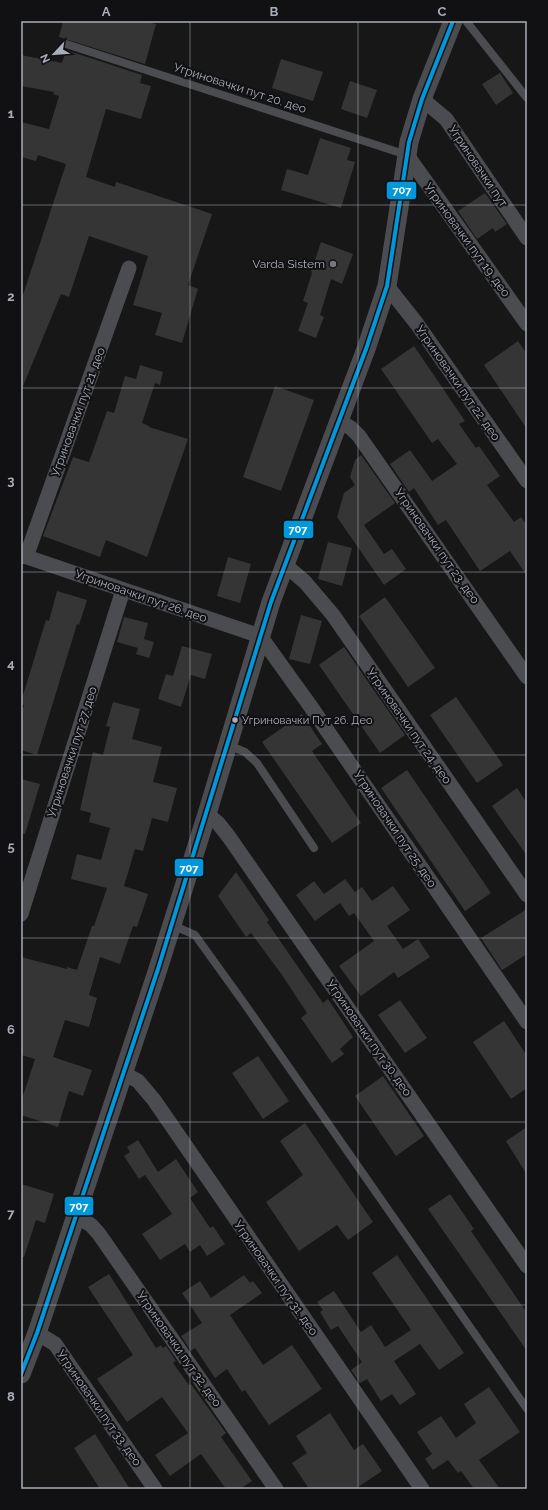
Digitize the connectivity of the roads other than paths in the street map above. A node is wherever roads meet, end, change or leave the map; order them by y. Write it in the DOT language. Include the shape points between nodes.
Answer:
graph roads {
  1 [pos="453,21"];
  2 [pos="466,21"];
  3 [pos="66,44"];
  4 [pos="527,98"];
  5 [pos="422,99"];
  6 [pos="407,155"];
  7 [pos="527,238"];
  8 [pos="129,268"];
  9 [pos="387,286"];
  10 [pos="527,324"];
  11 [pos="339,422"];
  12 [pos="527,481"];
  13 [pos="23,556"];
  14 [pos="284,564"];
  15 [pos="123,590"];
  16 [pos="260,636"];
  17 [pos="527,677"];
  18 [pos="228,744"];
  19 [pos="207,814"];
  20 [pos="314,848"];
  21 [pos="527,895"];
  22 [pos="21,914"];
  23 [pos="172,925"];
  24 [pos="527,1022"];
  25 [pos="123,1073"];
  26 [pos="75,1216"];
  27 [pos="527,1266"];
  28 [pos="37,1333"];
  29 [pos="21,1374"];
  30 [pos="527,1409"];
  31 [pos="155,1489"];
  32 [pos="276,1489"];
  33 [pos="422,1489"];
  1 -- 5 [label="street"];
  2 -- 4 [label="lane"];
  3 -- 6 [label="lane, Угриновачки пут 20. део"];
  5 -- 6 [label="street"];
  5 -- 7 [label="street, Угриновачки пут" via="446,119"];
  6 -- 9 [label="street"];
  6 -- 10 [label="street, Угриновачки пут 19. део"];
  8 -- 13 [label="street, Угриновачки пут 21. део"];
  9 -- 11 [label="street"];
  9 -- 12 [label="street, Угриновачки пут 22. део" via="417,324"];
  11 -- 14 [label="street"];
  11 -- 17 [label="street, Угриновачки пут 23. део" via="351,428 368,448"];
  13 -- 15 [label="street, Угриновачки пут 26. део"];
  14 -- 16 [label="street"];
  14 -- 21 [label="street, Угриновачки пут 24. део" via="333,615"];
  15 -- 16 [label="street, Угриновачки пут 26. део"];
  15 -- 22 [label="street, Угриновачки пут 27. део"];
  16 -- 18 [label="street"];
  16 -- 24 [label="street, Угриновачки пут 25. део" via="311,706"];
  18 -- 19 [label="street"];
  18 -- 20 [label="lane" via="245,752 257,763"];
  19 -- 23 [label="street"];
  19 -- 27 [label="street, Угриновачки пут 30. део" via="229,837"];
  23 -- 25 [label="street"];
  23 -- 30 [label="lane" via="195,935"];
  25 -- 26 [label="street"];
  25 -- 33 [label="street, Угриновачки пут 31. део" via="138,1081 154,1100"];
  26 -- 28 [label="street"];
  26 -- 32 [label="street, Угриновачки пут 32. део" via="91,1225 99,1234"];
  28 -- 29 [label="street"];
  28 -- 31 [label="street, Угриновачки пут 33. део" via="55,1344"];
}
